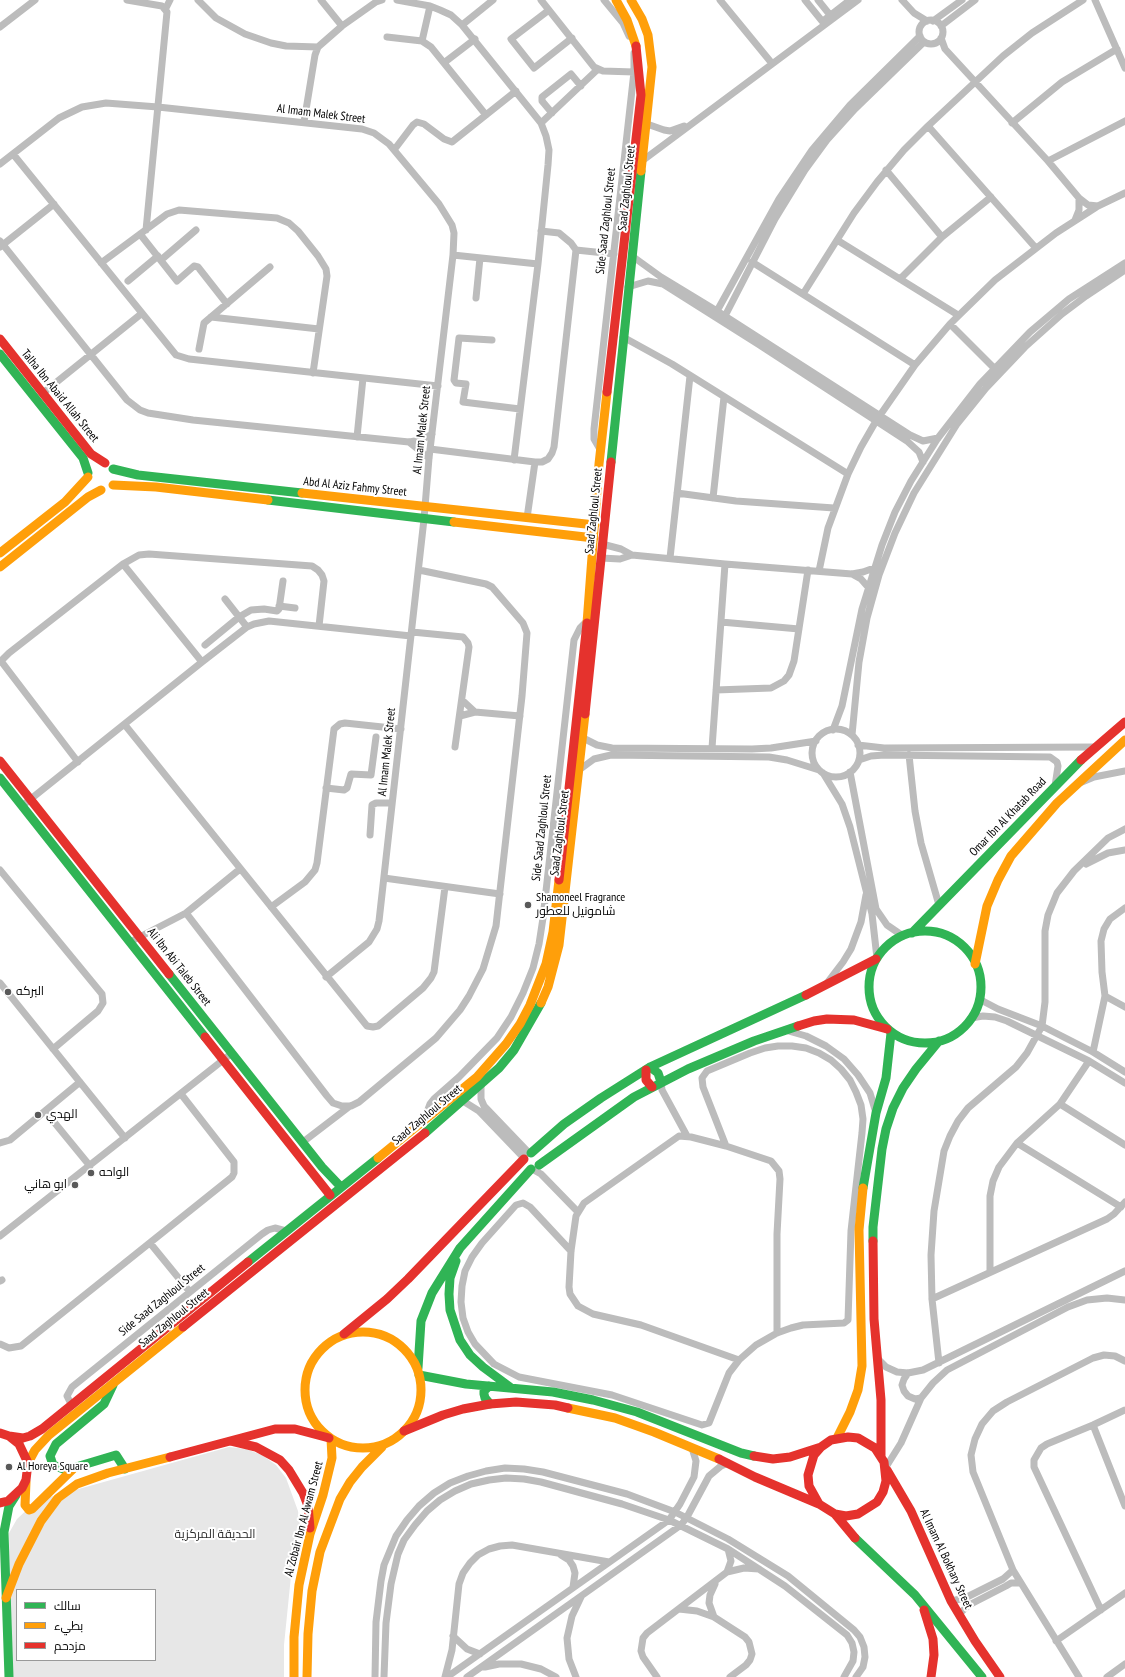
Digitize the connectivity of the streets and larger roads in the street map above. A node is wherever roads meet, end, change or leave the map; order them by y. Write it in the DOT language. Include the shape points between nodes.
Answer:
graph roads {
  1 [pos="35,0"];
  2 [pos="127,0"];
  3 [pos="170,0"];
  4 [pos="198,0"];
  5 [pos="321,0"];
  6 [pos="382,0"];
  7 [pos="396,0"];
  8 [pos="493,0"];
  9 [pos="541,0"];
  10 [pos="604,0"];
  11 [pos="616,0"];
  12 [pos="632,0"];
  13 [pos="720,0"];
  14 [pos="805,0"];
  15 [pos="818,0"];
  16 [pos="850,0"];
  17 [pos="858,0"];
  18 [pos="902,0"];
  19 [pos="962,0"];
  20 [pos="975,0"];
  21 [pos="1083,0"];
  22 [pos="1095,0"];
  23 [pos="430,6"];
  24 [pos="166,8"];
  25 [pos="549,10"];
  26 [pos="914,13"];
  27 [pos="830,15"];
  28 [pos="822,21"];
  29 [pos="930,21"];
  30 [pos="1,24"];
  31 [pos="462,25"];
  32 [pos="342,26"];
  33 [pos="941,26"];
  34 [pos="921,36"];
  35 [pos="387,37"];
  36 [pos="572,38"];
  37 [pos="941,38"];
  38 [pos="475,39"];
  39 [pos="422,42"];
  40 [pos="933,44"];
  41 [pos="318,47"];
  42 [pos="945,49"];
  43 [pos="1117,49"];
  44 [pos="770,60"];
  45 [pos="445,62"];
  46 [pos="1125,68"];
  47 [pos="598,69"];
  48 [pos="634,72"];
  49 [pos="975,81"];
  50 [pos="581,86"];
  51 [pos="516,91"];
  52 [pos="158,107"];
  53 [pos="552,113"];
  54 [pos="486,114"];
  55 [pos="304,122"];
  56 [pos="1012,122"];
  57 [pos="1125,122"];
  58 [pos="541,123"];
  59 [pos="647,124"];
  60 [pos="928,126"];
  61 [pos="394,150"];
  62 [pos="13,154"];
  63 [pos="642,161"];
  64 [pos="1048,161"];
  65 [pos="0,164"];
  66 [pos="886,170"];
  67 [pos="1125,193"];
  68 [pos="991,197"];
  69 [pos="1079,198"];
  70 [pos="54,204"];
  71 [pos="1098,206"];
  72 [pos="632,209"];
  73 [pos="1075,220"];
  74 [pos="196,230"];
  75 [pos="541,231"];
  76 [pos="143,232"];
  77 [pos="942,237"];
  78 [pos="837,240"];
  79 [pos="1,244"];
  80 [pos="1035,247"];
  81 [pos="576,250"];
  82 [pos="614,254"];
  83 [pos="454,255"];
  84 [pos="632,256"];
  85 [pos="159,258"];
  86 [pos="480,258"];
  87 [pos="752,262"];
  88 [pos="101,263"];
  89 [pos="1125,263"];
  90 [pos="538,264"];
  91 [pos="270,267"];
  92 [pos="1125,270"];
  93 [pos="900,279"];
  94 [pos="128,281"];
  95 [pos="628,287"];
  96 [pos="804,294"];
  97 [pos="476,298"];
  98 [pos="227,304"];
  99 [pos="717,310"];
  100 [pos="141,314"];
  101 [pos="958,315"];
  102 [pos="725,316"];
  103 [pos="211,317"];
  104 [pos="950,324"];
  105 [pos="319,329"];
  106 [pos="623,336"];
  107 [pos="0,339"];
  108 [pos="492,340"];
  109 [pos="199,349"];
  110 [pos="0,354"];
  111 [pos="90,354"];
  112 [pos="915,365"];
  113 [pos="994,368"];
  114 [pos="313,373"];
  115 [pos="690,376"];
  116 [pos="363,378"];
  117 [pos="438,386"];
  118 [pos="43,393"];
  119 [pos="724,397"];
  120 [pos="520,409"];
  121 [pos="878,418"];
  122 [pos="432,434"];
  123 [pos="357,437"];
  124 [pos="938,438"];
  125 [pos="409,442"];
  126 [pos="81,448"];
  127 [pos="430,449"];
  128 [pos="601,451"];
  129 [pos="429,458"];
  130 [pos="514,460"];
  131 [pos="535,462"];
  132 [pos="923,462"];
  133 [pos="105,463"];
  134 [pos="113,469"];
  135 [pos="848,474"];
  136 [pos="88,475"];
  137 [pos="138,475"];
  138 [pos="113,485"];
  139 [pos="137,486"];
  140 [pos="101,490"];
  141 [pos="75,492"];
  142 [pos="678,494"];
  143 [pos="713,498"];
  144 [pos="82,502"];
  145 [pos="426,506"];
  146 [pos="834,508"];
  147 [pos="527,518"];
  148 [pos="424,519"];
  149 [pos="564,522"];
  150 [pos="596,525"];
  151 [pos="563,534"];
  152 [pos="594,538"];
  153 [pos="602,544"];
  154 [pos="0,553"];
  155 [pos="632,555"];
  156 [pos="601,558"];
  157 [pos="670,558"];
  158 [pos="123,564"];
  159 [pos="725,564"];
  160 [pos="0,567"];
  161 [pos="874,568"];
  162 [pos="418,570"];
  163 [pos="808,570"];
  164 [pos="819,571"];
  165 [pos="852,574"];
  166 [pos="283,581"];
  167 [pos="868,587"];
  168 [pos="225,599"];
  169 [pos="279,606"];
  170 [pos="295,608"];
  171 [pos="239,617"];
  172 [pos="590,617"];
  173 [pos="721,622"];
  174 [pos="319,626"];
  175 [pos="247,627"];
  176 [pos="799,629"];
  177 [pos="411,634"];
  178 [pos="204,645"];
  179 [pos="0,661"];
  180 [pos="202,662"];
  181 [pos="716,690"];
  182 [pos="462,700"];
  183 [pos="475,712"];
  184 [pos="460,716"];
  185 [pos="520,716"];
  186 [pos="1125,722"];
  187 [pos="125,724"];
  188 [pos="401,729"];
  189 [pos="833,730"];
  190 [pos="852,735"];
  191 [pos="376,737"];
  192 [pos="583,738"];
  193 [pos="1125,740"];
  194 [pos="816,741"];
  195 [pos="858,745"];
  196 [pos="456,747"];
  197 [pos="712,748"];
  198 [pos="1095,748"];
  199 [pos="909,755"];
  200 [pos="858,760"];
  201 [pos="0,761"];
  202 [pos="78,762"];
  203 [pos="579,770"];
  204 [pos="821,771"];
  205 [pos="1125,771"];
  206 [pos="850,772"];
  207 [pos="0,778"];
  208 [pos="1075,785"];
  209 [pos="1055,786"];
  210 [pos="326,788"];
  211 [pos="31,800"];
  212 [pos="392,804"];
  213 [pos="22,806"];
  214 [pos="1125,829"];
  215 [pos="370,835"];
  216 [pos="566,845"];
  217 [pos="1125,850"];
  218 [pos="240,869"];
  219 [pos="0,870"];
  220 [pos="1074,871"];
  221 [pos="384,878"];
  222 [pos="446,886"];
  223 [pos="866,893"];
  224 [pos="500,894"];
  225 [pos="939,905"];
  226 [pos="271,907"];
  227 [pos="1125,908"];
  228 [pos="186,913"];
  229 [pos="912,933"];
  230 [pos="903,936"];
  231 [pos="140,937"];
  232 [pos="130,942"];
  233 [pos="877,959"];
  234 [pos="975,964"];
  235 [pos="326,977"];
  236 [pos="0,984"];
  237 [pos="826,985"];
  238 [pos="1105,996"];
  239 [pos="979,999"];
  240 [pos="1123,1004"];
  241 [pos="971,1018"];
  242 [pos="1042,1026"];
  243 [pos="784,1030"];
  244 [pos="889,1031"];
  245 [pos="1036,1035"];
  246 [pos="939,1041"];
  247 [pos="54,1049"];
  248 [pos="1093,1052"];
  249 [pos="232,1053"];
  250 [pos="223,1060"];
  251 [pos="1088,1062"];
  252 [pos="648,1069"];
  253 [pos="1125,1072"];
  254 [pos="80,1082"];
  255 [pos="1125,1083"];
  256 [pos="481,1085"];
  257 [pos="662,1086"];
  258 [pos="652,1087"];
  259 [pos="181,1094"];
  260 [pos="463,1101"];
  261 [pos="1060,1104"];
  262 [pos="351,1106"];
  263 [pos="482,1108"];
  264 [pos="45,1111"];
  265 [pos="876,1113"];
  266 [pos="423,1123"];
  267 [pos="687,1136"];
  268 [pos="125,1138"];
  269 [pos="0,1142"];
  270 [pos="303,1142"];
  271 [pos="1017,1143"];
  272 [pos="1125,1145"];
  273 [pos="726,1146"];
  274 [pos="527,1156"];
  275 [pos="90,1166"];
  276 [pos="322,1167"];
  277 [pos="536,1168"];
  278 [pos="314,1174"];
  279 [pos="341,1187"];
  280 [pos="330,1195"];
  281 [pos="1123,1205"];
  282 [pos="578,1212"];
  283 [pos="286,1231"];
  284 [pos="0,1236"];
  285 [pos="150,1243"];
  286 [pos="460,1248"];
  287 [pos="571,1251"];
  288 [pos="990,1272"];
  289 [pos="1124,1272"];
  290 [pos="211,1291"];
  291 [pos="190,1292"];
  292 [pos="217,1299"];
  293 [pos="932,1299"];
  294 [pos="1125,1300"];
  295 [pos="777,1333"];
  296 [pos="341,1337"];
  297 [pos="0,1344"];
  298 [pos="878,1359"];
  299 [pos="739,1360"];
  300 [pos="1125,1361"];
  301 [pos="939,1363"];
  302 [pos="419,1373"];
  303 [pos="908,1374"];
  304 [pos="114,1384"];
  305 [pos="489,1386"];
  306 [pos="512,1388"];
  307 [pos="921,1398"];
  308 [pos="71,1404"];
  309 [pos="490,1404"];
  310 [pos="1125,1410"];
  311 [pos="1093,1425"];
  312 [pos="45,1432"];
  313 [pos="404,1432"];
  314 [pos="4,1434"];
  315 [pos="330,1438"];
  316 [pos="837,1438"];
  317 [pos="230,1441"];
  318 [pos="386,1444"];
  319 [pos="821,1447"];
  320 [pos="692,1448"];
  321 [pos="882,1456"];
  322 [pos="28,1463"];
  323 [pos="728,1463"];
  324 [pos="75,1467"];
  325 [pos="886,1468"];
  326 [pos="125,1469"];
  327 [pos="543,1472"];
  328 [pos="26,1480"];
  329 [pos="541,1482"];
  330 [pos="16,1495"];
  331 [pos="0,1503"];
  332 [pos="819,1504"];
  333 [pos="1125,1506"];
  334 [pos="675,1512"];
  335 [pos="835,1514"];
  336 [pos="687,1517"];
  337 [pos="669,1520"];
  338 [pos="681,1525"];
  339 [pos="310,1534"];
  340 [pos="396,1536"];
  341 [pos="404,1540"];
  342 [pos="728,1549"];
  343 [pos="561,1554"];
  344 [pos="609,1562"];
  345 [pos="761,1569"];
  346 [pos="1014,1570"];
  347 [pos="727,1572"];
  348 [pos="717,1581"];
  349 [pos="1020,1583"];
  350 [pos="573,1587"];
  351 [pos="1125,1593"];
  352 [pos="914,1595"];
  353 [pos="581,1596"];
  354 [pos="813,1596"];
  355 [pos="6,1598"];
  356 [pos="951,1601"];
  357 [pos="807,1603"];
  358 [pos="547,1606"];
  359 [pos="679,1609"];
  360 [pos="1101,1610"];
  361 [pos="959,1614"];
  362 [pos="554,1616"];
  363 [pos="714,1617"];
  364 [pos="453,1636"];
  365 [pos="1056,1641"];
  366 [pos="4,1645"];
  367 [pos="480,1654"];
  368 [pos="1125,1664"];
  369 [pos="479,1669"];
  370 [pos="741,1669"];
  371 [pos="9,1677"];
  372 [pos="294,1677"];
  373 [pos="307,1677"];
  374 [pos="375,1677"];
  375 [pos="384,1677"];
  376 [pos="446,1677"];
  377 [pos="467,1677"];
  378 [pos="556,1677"];
  379 [pos="576,1677"];
  380 [pos="657,1677"];
  381 [pos="730,1677"];
  382 [pos="738,1677"];
  383 [pos="844,1677"];
  384 [pos="856,1677"];
  385 [pos="931,1677"];
  386 [pos="982,1677"];
  387 [pos="1000,1677"];
  388 [pos="1079,1677"];
  389 [pos="1107,1677"];
  1 -- 30 [label="street"];
  2 -- 24 [label="street"];
  3 -- 24 [label="street"];
  4 -- 41 [label="street" via="216,18 234,30 286,46"];
  5 -- 32 [label="street"];
  6 -- 32 [label="street"];
  7 -- 23 [label="street"];
  8 -- 31 [label="street"];
  9 -- 25 [label="street"];
  10 -- 48 [label="street, Side Saad Zaghloul Street" via="628,32 634,51"];
  11 -- 72 [label="street, Saad Zaghloul Street" via="634,37 642,86"];
  12 -- 59 [label="street, Saad Zaghloul Street" via="647,31 651,51"];
  13 -- 44 [label="street"];
  14 -- 28 [label="street"];
  15 -- 27 [label="street"];
  16 -- 27 [label="street"];
  17 -- 63 [label="street"];
  18 -- 26 [label="street"];
  19 -- 29 [label="street"];
  20 -- 33 [label="street"];
  21 -- 49 [label="street" via="1032,33"];
  22 -- 43 [label="street"];
  23 -- 31 [label="street" via="451,15"];
  23 -- 39 [label="street"];
  24 -- 52 [label="street"];
  25 -- 36 [label="street"];
  25 -- 36 [label="street" via="511,39 534,68"];
  26 -- 29 [label="street"];
  26 -- 34 [label="street"];
  27 -- 28 [label="street"];
  28 -- 44 [label="street"];
  29 -- 33 [label="street"];
  29 -- 34 [label="street" via="922,24"];
  31 -- 38 [label="street"];
  32 -- 41 [label="street"];
  33 -- 37 [label="street"];
  34 -- 40 [label="street"];
  34 -- 87 [label="street" via="822,146 789,194"];
  34 -- 99 [label="street" via="850,104 812,150 779,199"];
  35 -- 39 [label="street"];
  36 -- 47 [label="street"];
  37 -- 40 [label="street"];
  37 -- 42 [label="street"];
  38 -- 45 [label="street"];
  38 -- 51 [label="street"];
  39 -- 45 [label="street" via="431,47"];
  40 -- 42 [label="street"];
  41 -- 55 [label="street"];
  42 -- 49 [label="street"];
  43 -- 46 [label="street"];
  43 -- 56 [label="street" via="1062,82"];
  44 -- 59 [label="street" via="683,127 670,131"];
  45 -- 54 [label="street"];
  47 -- 48 [label="street"];
  47 -- 50 [label="street"];
  48 -- 82 [label="street, Side Saad Zaghloul Street"];
  49 -- 56 [label="street"];
  49 -- 60 [label="street"];
  50 -- 53 [label="street"];
  50 -- 53 [label="street" via="571,74 542,98"];
  51 -- 54 [label="street"];
  51 -- 58 [label="street"];
  52 -- 55 [label="street, Al Imam Malek Street"];
  52 -- 62 [label="street, Al Imam Malek Street" via="106,103 82,107 59,118"];
  52 -- 76 [label="street"];
  53 -- 58 [label="street"];
  54 -- 61 [label="street" via="450,142 417,122"];
  55 -- 61 [label="street, Al Imam Malek Street" via="368,131 380,136"];
  56 -- 64 [label="street"];
  57 -- 64 [label="street"];
  58 -- 75 [label="street" via="549,150"];
  59 -- 63 [label="street, Saad Zaghloul Street"];
  60 -- 66 [label="street"];
  60 -- 68 [label="street"];
  61 -- 83 [label="street, Al Imam Malek Street" via="448,218 454,233"];
  62 -- 65 [label="street, Al Imam Malek Street"];
  62 -- 70 [label="street"];
  63 -- 72 [label="street, Saad Zaghloul Street"];
  64 -- 69 [label="street"];
  66 -- 77 [label="street"];
  66 -- 78 [label="street"];
  67 -- 71 [label="street"];
  68 -- 77 [label="street"];
  68 -- 80 [label="street"];
  69 -- 71 [label="street" via="1088,204"];
  69 -- 73 [label="street" via="1079,210"];
  70 -- 79 [label="street"];
  70 -- 88 [label="street"];
  71 -- 73 [label="street"];
  72 -- 84 [label="street, Saad Zaghloul Street"];
  72 -- 128 [label="street, Saad Zaghloul Street"];
  73 -- 80 [label="street"];
  74 -- 85 [label="street"];
  75 -- 81 [label="street" via="559,233 566,237"];
  75 -- 90 [label="street"];
  76 -- 85 [label="street"];
  76 -- 88 [label="street"];
  76 -- 105 [label="street" via="166,214 179,210 277,218 289,223 326,269"];
  77 -- 93 [label="street"];
  78 -- 93 [label="street"];
  78 -- 96 [label="street"];
  79 -- 111 [label="street"];
  80 -- 101 [label="street"];
  81 -- 82 [label="street"];
  81 -- 131 [label="street" via="554,447 548,459"];
  82 -- 128 [label="street, Side Saad Zaghloul Street" via="593,434"];
  83 -- 86 [label="street"];
  83 -- 117 [label="street, Al Imam Malek Street"];
  84 -- 95 [label="street, Saad Zaghloul Street"];
  84 -- 99 [label="street" via="654,273"];
  85 -- 94 [label="street"];
  85 -- 98 [label="street" via="177,281 194,266 198,266"];
  86 -- 90 [label="street"];
  86 -- 97 [label="street"];
  87 -- 96 [label="street"];
  87 -- 102 [label="street"];
  88 -- 100 [label="street"];
  89 -- 113 [label="street" via="1049,315"];
  90 -- 120 [label="street"];
  91 -- 98 [label="street"];
  92 -- 190 [label="street" via="1062,314 1025,347 986,388 957,424 914,493 895,533 867,618"];
  93 -- 101 [label="street"];
  95 -- 106 [label="street, Saad Zaghloul Street"];
  95 -- 121 [label="street" via="648,281 663,284"];
  96 -- 112 [label="street"];
  98 -- 103 [label="street"];
  99 -- 102 [label="street"];
  100 -- 111 [label="street"];
  100 -- 114 [label="street" via="171,351 181,358"];
  101 -- 104 [label="street"];
  102 -- 121 [label="street"];
  103 -- 105 [label="street"];
  103 -- 109 [label="street" via="204,323"];
  104 -- 112 [label="street"];
  104 -- 113 [label="street"];
  105 -- 114 [label="street"];
  106 -- 115 [label="street"];
  106 -- 153 [label="street, Saad Zaghloul Street"];
  107 -- 118 [label="street, Talha Ibn Abaid Allah Street"];
  108 -- 120 [label="street" via="459,338 454,380 466,384 463,402"];
  110 -- 126 [label="street, Talha Ibn Abaid Allah Street"];
  111 -- 118 [label="street"];
  111 -- 123 [label="street" via="127,400 148,413"];
  112 -- 121 [label="street"];
  113 -- 124 [label="street"];
  114 -- 116 [label="street"];
  115 -- 119 [label="street"];
  115 -- 142 [label="street"];
  116 -- 117 [label="street"];
  116 -- 123 [label="street"];
  117 -- 122 [label="street, Al Imam Malek Street"];
  118 -- 126 [label="street, Talha Ibn Abaid Allah Street"];
  119 -- 135 [label="street"];
  119 -- 143 [label="street"];
  120 -- 130 [label="street"];
  121 -- 124 [label="street" via="919,440"];
  121 -- 132 [label="street" via="911,444 919,452"];
  121 -- 135 [label="street"];
  122 -- 125 [label="street" via="421,440"];
  122 -- 127 [label="street, Al Imam Malek Street"];
  123 -- 125 [label="street"];
  124 -- 132 [label="street"];
  125 -- 129 [label="street"];
  126 -- 133 [label="street, Talha Ibn Abaid Allah Street"];
  126 -- 136 [label="street, Talha Ibn Abaid Allah Street"];
  127 -- 129 [label="street, Al Imam Malek Street"];
  127 -- 130 [label="street"];
  128 -- 150 [label="street, Saad Zaghloul Street"];
  129 -- 145 [label="street, Al Imam Malek Street"];
  130 -- 131 [label="street"];
  131 -- 147 [label="street"];
  132 -- 161 [label="street" via="895,512"];
  133 -- 134 [label="street"];
  133 -- 136 [label="street" via="94,464"];
  134 -- 137 [label="street, Abd Al Aziz Fahmy Street"];
  134 -- 138 [label="street"];
  135 -- 146 [label="street"];
  136 -- 140 [label="street" via="90,485"];
  136 -- 141 [label="street"];
  137 -- 139 [label="street" via="134,480"];
  137 -- 145 [label="street, Abd Al Aziz Fahmy Street"];
  138 -- 139 [label="street, Abd Al Aziz Fahmy Street"];
  138 -- 140 [label="street"];
  139 -- 148 [label="street, Abd Al Aziz Fahmy Street"];
  140 -- 144 [label="street"];
  141 -- 144 [label="street"];
  141 -- 154 [label="street"];
  142 -- 143 [label="street"];
  142 -- 157 [label="street"];
  143 -- 146 [label="street"];
  144 -- 160 [label="street"];
  145 -- 147 [label="street, Abd Al Aziz Fahmy Street"];
  145 -- 148 [label="street, Al Imam Malek Street"];
  146 -- 164 [label="street"];
  147 -- 149 [label="street, Abd Al Aziz Fahmy Street"];
  148 -- 151 [label="street, Abd Al Aziz Fahmy Street"];
  148 -- 162 [label="street, Al Imam Malek Street"];
  149 -- 150 [label="street, Abd Al Aziz Fahmy Street"];
  149 -- 151 [label="street"];
  150 -- 152 [label="street, Saad Zaghloul Street"];
  151 -- 152 [label="street, Abd Al Aziz Fahmy Street"];
  152 -- 172 [label="street, Saad Zaghloul Street"];
  153 -- 155 [label="street" via="621,548"];
  153 -- 156 [label="street, Saad Zaghloul Street"];
  155 -- 156 [label="street" via="620,559"];
  155 -- 157 [label="street"];
  156 -- 172 [label="street, Saad Zaghloul Street"];
  157 -- 159 [label="street"];
  158 -- 174 [label="street" via="135,557 149,554 312,566 318,570 324,581"];
  158 -- 179 [label="street"];
  158 -- 180 [label="street"];
  159 -- 163 [label="street"];
  159 -- 173 [label="street"];
  161 -- 165 [label="street"];
  161 -- 167 [label="street"];
  162 -- 177 [label="street, Al Imam Malek Street"];
  162 -- 185 [label="street" via="492,587 523,623 527,636"];
  163 -- 164 [label="street"];
  163 -- 176 [label="street"];
  164 -- 165 [label="street"];
  165 -- 167 [label="street"];
  166 -- 169 [label="street"];
  167 -- 189 [label="street" via="844,698"];
  168 -- 171 [label="street"];
  169 -- 170 [label="street"];
  169 -- 171 [label="street" via="277,611 251,610"];
  171 -- 175 [label="street"];
  171 -- 178 [label="street"];
  172 -- 192 [label="street, Saad Zaghloul Street"];
  172 -- 216 [label="street, Saad Zaghloul Street"];
  172 -- 266 [label="street, Side Saad Zaghloul Street" via="574,640 544,911 533,968 514,1011 497,1038 459,1078 434,1099"];
  173 -- 176 [label="street"];
  173 -- 181 [label="street"];
  174 -- 175 [label="street" via="269,621"];
  174 -- 177 [label="street"];
  175 -- 180 [label="street"];
  176 -- 181 [label="street" via="793,668 784,681 771,688"];
  177 -- 182 [label="street" via="463,637 466,640 469,647"];
  177 -- 188 [label="street, Al Imam Malek Street"];
  179 -- 202 [label="street"];
  180 -- 187 [label="street"];
  181 -- 197 [label="street"];
  182 -- 183 [label="street"];
  182 -- 184 [label="street"];
  183 -- 184 [label="street"];
  183 -- 185 [label="street"];
  184 -- 196 [label="street"];
  185 -- 224 [label="street"];
  186 -- 198 [label="street, Omar Ibn Al Khatab Road"];
  187 -- 202 [label="street"];
  187 -- 218 [label="street"];
  188 -- 210 [label="street" via="345,723 337,726 334,729"];
  188 -- 212 [label="street, Al Imam Malek Street"];
  189 -- 190 [label="street" via="843,730"];
  189 -- 194 [label="street" via="823,733"];
  190 -- 195 [label="street"];
  191 -- 210 [label="street" via="371,775 350,774 347,788 344,790"];
  192 -- 197 [label="street" via="596,745 612,748"];
  192 -- 203 [label="street, Saad Zaghloul Street"];
  193 -- 208 [label="street, Omar Ibn Al Khatab Road"];
  194 -- 197 [label="street" via="771,748"];
  194 -- 204 [label="street" via="812,756"];
  195 -- 198 [label="street" via="884,748"];
  195 -- 200 [label="street"];
  198 -- 209 [label="street, Omar Ibn Al Khatab Road"];
  199 -- 200 [label="street" via="878,755"];
  199 -- 209 [label="street" via="1050,757 1058,766"];
  199 -- 225 [label="street" via="921,843"];
  200 -- 206 [label="street"];
  201 -- 211 [label="street, Ali Ibn Abi Taleb Street"];
  202 -- 211 [label="street"];
  203 -- 204 [label="street" via="594,759 611,755 769,757"];
  203 -- 216 [label="street, Saad Zaghloul Street"];
  204 -- 206 [label="street" via="837,777"];
  204 -- 223 [label="street" via="837,793 846,815"];
  205 -- 208 [label="street" via="1094,777"];
  206 -- 230 [label="street" via="876,909 887,925"];
  207 -- 213 [label="street, Ali Ibn Abi Taleb Street"];
  208 -- 234 [label="street, Omar Ibn Al Khatab Road" via="1038,823 1004,868 987,906"];
  209 -- 225 [label="street, Omar Ibn Al Khatab Road"];
  210 -- 226 [label="street" via="318,863 305,882"];
  211 -- 213 [label="street"];
  211 -- 231 [label="street, Ali Ibn Abi Taleb Street"];
  212 -- 215 [label="street" via="372,805"];
  212 -- 221 [label="street, Al Imam Malek Street"];
  213 -- 232 [label="street, Ali Ibn Abi Taleb Street"];
  214 -- 220 [label="street" via="1108,838"];
  216 -- 256 [label="street, Saad Zaghloul Street" via="559,945 548,987 514,1050"];
  216 -- 266 [label="street, Saad Zaghloul Street" via="546,964 530,1005 506,1044 477,1077"];
  217 -- 220 [label="street" via="1108,853"];
  218 -- 226 [label="street"];
  218 -- 228 [label="street"];
  219 -- 247 [label="street" via="102,994 103,1003 98,1011"];
  220 -- 242 [label="street" via="1057,893 1048,915 1045,931 1045,1002"];
  221 -- 222 [label="street"];
  221 -- 235 [label="street, Al Imam Malek Street" via="379,921 374,936"];
  222 -- 224 [label="street"];
  222 -- 235 [label="street" via="432,978 378,1026 367,1026 362,1022"];
  223 -- 233 [label="street" via="874,924"];
  223 -- 237 [label="street" via="861,922 851,949"];
  224 -- 262 [label="street" via="496,926 488,955 477,982 460,1010 436,1038"];
  225 -- 229 [label="street, Omar Ibn Al Khatab Road"];
  226 -- 235 [label="street"];
  227 -- 238 [label="street" via="1110,919 1104,929 1102,972"];
  228 -- 231 [label="street"];
  228 -- 262 [label="street" via="326,1096 333,1103"];
  229 -- 230 [label="street"];
  229 -- 234 [label="street" via="924,931 949,937 969,953"];
  230 -- 233 [label="street" via="888,945"];
  231 -- 232 [label="street"];
  231 -- 249 [label="street, Ali Ibn Abi Taleb Street"];
  232 -- 250 [label="street, Ali Ibn Abi Taleb Street"];
  233 -- 237 [label="street"];
  233 -- 244 [label="street" via="870,974 871,1004 877,1018"];
  234 -- 239 [label="street" via="980,981"];
  236 -- 247 [label="street"];
  237 -- 252 [label="street"];
  238 -- 240 [label="street"];
  238 -- 248 [label="street"];
  239 -- 241 [label="street"];
  239 -- 242 [label="street"];
  241 -- 245 [label="street" via="995,1017"];
  241 -- 246 [label="street" via="957,1033"];
  242 -- 245 [label="street"];
  242 -- 248 [label="street"];
  243 -- 244 [label="street" via="814,1021 840,1018"];
  243 -- 257 [label="street" via="721,1054"];
  243 -- 265 [label="street" via="806,1036 844,1059 870,1093"];
  244 -- 246 [label="street" via="909,1041"];
  244 -- 265 [label="street" via="886,1078"];
  245 -- 251 [label="street"];
  245 -- 293 [label="street" via="1016,1067 968,1108 946,1146 934,1212 931,1255"];
  246 -- 298 [label="street" via="903,1088 891,1115 882,1149 873,1227 874,1320"];
  247 -- 254 [label="street"];
  248 -- 253 [label="street"];
  249 -- 250 [label="street"];
  249 -- 270 [label="street, Ali Ibn Abi Taleb Street"];
  250 -- 259 [label="street"];
  250 -- 278 [label="street, Ali Ibn Abi Taleb Street"];
  251 -- 255 [label="street"];
  251 -- 261 [label="street"];
  252 -- 257 [label="street" via="658,1073"];
  252 -- 258 [label="street" via="646,1080"];
  252 -- 274 [label="street" via="564,1124"];
  254 -- 264 [label="street"];
  254 -- 268 [label="street"];
  256 -- 260 [label="street, Saad Zaghloul Street"];
  256 -- 263 [label="street"];
  257 -- 258 [label="street"];
  257 -- 267 [label="street"];
  258 -- 277 [label="street" via="612,1112"];
  259 -- 268 [label="street"];
  259 -- 285 [label="street" via="234,1162 234,1173 228,1181"];
  260 -- 263 [label="street"];
  260 -- 292 [label="street, Saad Zaghloul Street"];
  261 -- 271 [label="street"];
  261 -- 272 [label="street"];
  262 -- 270 [label="street"];
  263 -- 274 [label="street"];
  264 -- 269 [label="street" via="10,1140"];
  264 -- 275 [label="street"];
  265 -- 316 [label="street" via="867,1161 859,1230 862,1366 858,1390"];
  266 -- 279 [label="street, Saad Zaghloul Street"];
  267 -- 273 [label="street"];
  267 -- 282 [label="street" via="679,1136 670,1141 588,1199"];
  268 -- 275 [label="street"];
  270 -- 276 [label="street, Ali Ibn Abi Taleb Street"];
  271 -- 281 [label="street"];
  271 -- 288 [label="street" via="999,1167 993,1181 990,1196"];
  273 -- 295 [label="street" via="771,1161 779,1171 776,1234"];
  273 -- 295 [label="street" via="702,1087 702,1078 707,1071 765,1048 806,1048 831,1060 845,1075 861,1105 863,1119 851,1231 849,1318 844,1324 803,1325"];
  274 -- 277 [label="street" via="526,1167"];
  274 -- 277 [label="street" via="538,1156"];
  274 -- 296 [label="street" via="408,1279"];
  275 -- 284 [label="street"];
  276 -- 278 [label="street"];
  276 -- 279 [label="street, Ali Ibn Abi Taleb Street"];
  277 -- 282 [label="street"];
  277 -- 286 [label="street"];
  278 -- 280 [label="street, Ali Ibn Abi Taleb Street"];
  279 -- 280 [label="street, Saad Zaghloul Street"];
  280 -- 283 [label="street, Saad Zaghloul Street"];
  281 -- 288 [label="street" via="1107,1219"];
  282 -- 287 [label="street"];
  283 -- 290 [label="street, Saad Zaghloul Street"];
  283 -- 291 [label="street, Side Saad Zaghloul Street" via="275,1228 268,1230"];
  285 -- 291 [label="street"];
  285 -- 297 [label="street" via="21,1346 9,1348"];
  286 -- 302 [label="street" via="432,1292 426,1307 419,1337"];
  286 -- 306 [label="street" via="450,1278 449,1294 450,1310 457,1333 470,1355"];
  287 -- 299 [label="street" via="570,1294 584,1310 641,1325"];
  287 -- 299 [label="street" via="530,1207 523,1203 516,1205 472,1257 462,1286 463,1318 475,1344 494,1364 519,1377 612,1395 705,1425 711,1421 725,1381"];
  288 -- 293 [label="street"];
  289 -- 301 [label="street"];
  290 -- 292 [label="street"];
  290 -- 308 [label="street, Saad Zaghloul Street"];
  291 -- 308 [label="street, Side Saad Zaghloul Street" via="72,1386 67,1396"];
  292 -- 304 [label="street, Saad Zaghloul Street"];
  293 -- 301 [label="street"];
  294 -- 307 [label="street" via="1087,1300 1068,1307 947,1370 933,1382"];
  295 -- 299 [label="street" via="756,1345"];
  296 -- 302 [label="street" via="363,1332 385,1336 404,1349"];
  296 -- 315 [label="street" via="331,1342 316,1357 305,1386 311,1416"];
  298 -- 303 [label="street" via="886,1367"];
  298 -- 321 [label="street"];
  300 -- 346 [label="street" via="1115,1356 1093,1358 1007,1402 993,1411 974,1439 973,1472"];
  301 -- 303 [label="street"];
  302 -- 305 [label="street" via="450,1382"];
  302 -- 313 [label="street" via="421,1397 418,1410"];
  303 -- 307 [label="street" via="902,1385 904,1392 915,1399"];
  304 -- 312 [label="street, Saad Zaghloul Street"];
  304 -- 324 [label="street" via="104,1404 56,1444 51,1452 51,1461 57,1468 66,1470"];
  305 -- 306 [label="street"];
  305 -- 309 [label="street" via="484,1394"];
  306 -- 319 [label="street" via="553,1392 612,1405 757,1458 790,1457"];
  307 -- 325 [label="street" via="901,1443"];
  308 -- 312 [label="street, Saad Zaghloul Street"];
  309 -- 313 [label="street" via="443,1415"];
  309 -- 320 [label="street" via="528,1403 576,1408 635,1425"];
  310 -- 311 [label="street"];
  311 -- 333 [label="street"];
  311 -- 360 [label="street" via="1041,1448 1034,1460 1034,1467"];
  312 -- 314 [label="street, Saad Zaghloul Street" via="24,1438"];
  312 -- 322 [label="street, Saad Zaghloul Street"];
  313 -- 318 [label="street"];
  314 -- 322 [label="street" via="19,1444"];
  315 -- 317 [label="street" via="285,1428"];
  315 -- 318 [label="street" via="340,1444 358,1448"];
  315 -- 339 [label="street, Al Zobair Ibn Al Awam Street" via="332,1458"];
  316 -- 319 [label="street"];
  316 -- 321 [label="street" via="858,1438 875,1448"];
  317 -- 326 [label="street"];
  317 -- 339 [label="street" via="256,1447 280,1460 289,1470 308,1506"];
  318 -- 373 [label="street, Al Zobair Ibn Al Awam Street" via="350,1482 326,1534 312,1591"];
  319 -- 332 [label="street" via="812,1460 808,1475 809,1486"];
  320 -- 323 [label="street"];
  320 -- 334 [label="street" via="696,1461 694,1477"];
  321 -- 325 [label="street"];
  322 -- 328 [label="street"];
  323 -- 332 [label="street"];
  323 -- 336 [label="street" via="709,1476"];
  324 -- 326 [label="street" via="116,1455"];
  324 -- 328 [label="street" via="32,1509 26,1508 25,1505"];
  325 -- 335 [label="street" via="886,1481 877,1502 858,1514"];
  325 -- 356 [label="street, Al Imam Al Bokhary Street" via="911,1511"];
  326 -- 355 [label="street" via="77,1484 58,1498 33,1533"];
  327 -- 329 [label="street"];
  327 -- 334 [label="street" via="627,1494"];
  327 -- 340 [label="street" via="505,1468 462,1478 434,1493 419,1506"];
  328 -- 330 [label="street"];
  329 -- 337 [label="street"];
  329 -- 341 [label="street" via="494,1479 471,1484 440,1500 427,1511"];
  330 -- 331 [label="street"];
  330 -- 355 [label="street" via="10,1506 4,1532"];
  332 -- 335 [label="street"];
  334 -- 336 [label="street"];
  334 -- 337 [label="street"];
  335 -- 352 [label="street" via="854,1538"];
  336 -- 338 [label="street"];
  336 -- 354 [label="street" via="766,1562"];
  337 -- 338 [label="street"];
  337 -- 344 [label="street"];
  338 -- 342 [label="street"];
  338 -- 353 [label="street"];
  339 -- 372 [label="street, Al Zobair Ibn Al Awam Street" via="296,1611"];
  340 -- 341 [label="street"];
  340 -- 374 [label="street" via="384,1565 381,1581 376,1622"];
  341 -- 375 [label="street" via="391,1584 386,1623"];
  342 -- 345 [label="street"];
  342 -- 347 [label="street" via="731,1561"];
  343 -- 344 [label="street"];
  343 -- 350 [label="street" via="569,1560 575,1573"];
  343 -- 364 [label="street" via="512,1545 494,1547 478,1555 463,1573 459,1584"];
  344 -- 350 [label="street"];
  345 -- 347 [label="street" via="744,1568"];
  345 -- 357 [label="street"];
  346 -- 349 [label="street"];
  346 -- 356 [label="street" via="1003,1579 966,1598"];
  347 -- 348 [label="street"];
  348 -- 359 [label="street"];
  348 -- 363 [label="street" via="709,1603"];
  349 -- 361 [label="street" via="1011,1583 969,1605"];
  349 -- 365 [label="street"];
  350 -- 358 [label="street"];
  351 -- 360 [label="street"];
  352 -- 385 [label="street" via="923,1608 933,1639"];
  352 -- 386 [label="street"];
  353 -- 362 [label="street"];
  353 -- 379 [label="street" via="572,1616 567,1638 569,1659"];
  354 -- 357 [label="street"];
  354 -- 384 [label="street" via="860,1637 865,1657 863,1667"];
  355 -- 366 [label="street"];
  356 -- 361 [label="street, Al Imam Al Bokhary Street"];
  357 -- 383 [label="street" via="847,1635 852,1643 853,1661"];
  358 -- 362 [label="street"];
  358 -- 367 [label="street"];
  359 -- 363 [label="street" via="697,1611"];
  359 -- 380 [label="street" via="647,1633 641,1644 643,1657"];
  360 -- 365 [label="street"];
  361 -- 387 [label="street, Al Imam Al Bokhary Street"];
  362 -- 369 [label="street"];
  363 -- 370 [label="street" via="749,1642 752,1654"];
  364 -- 367 [label="street" via="468,1649"];
  364 -- 376 [label="street"];
  365 -- 388 [label="street"];
  366 -- 371 [label="street"];
  367 -- 376 [label="street"];
  368 -- 389 [label="street"];
  369 -- 377 [label="street"];
  369 -- 378 [label="street" via="499,1664 520,1664 541,1669"];
  370 -- 381 [label="street"];
  370 -- 382 [label="street"];
}
